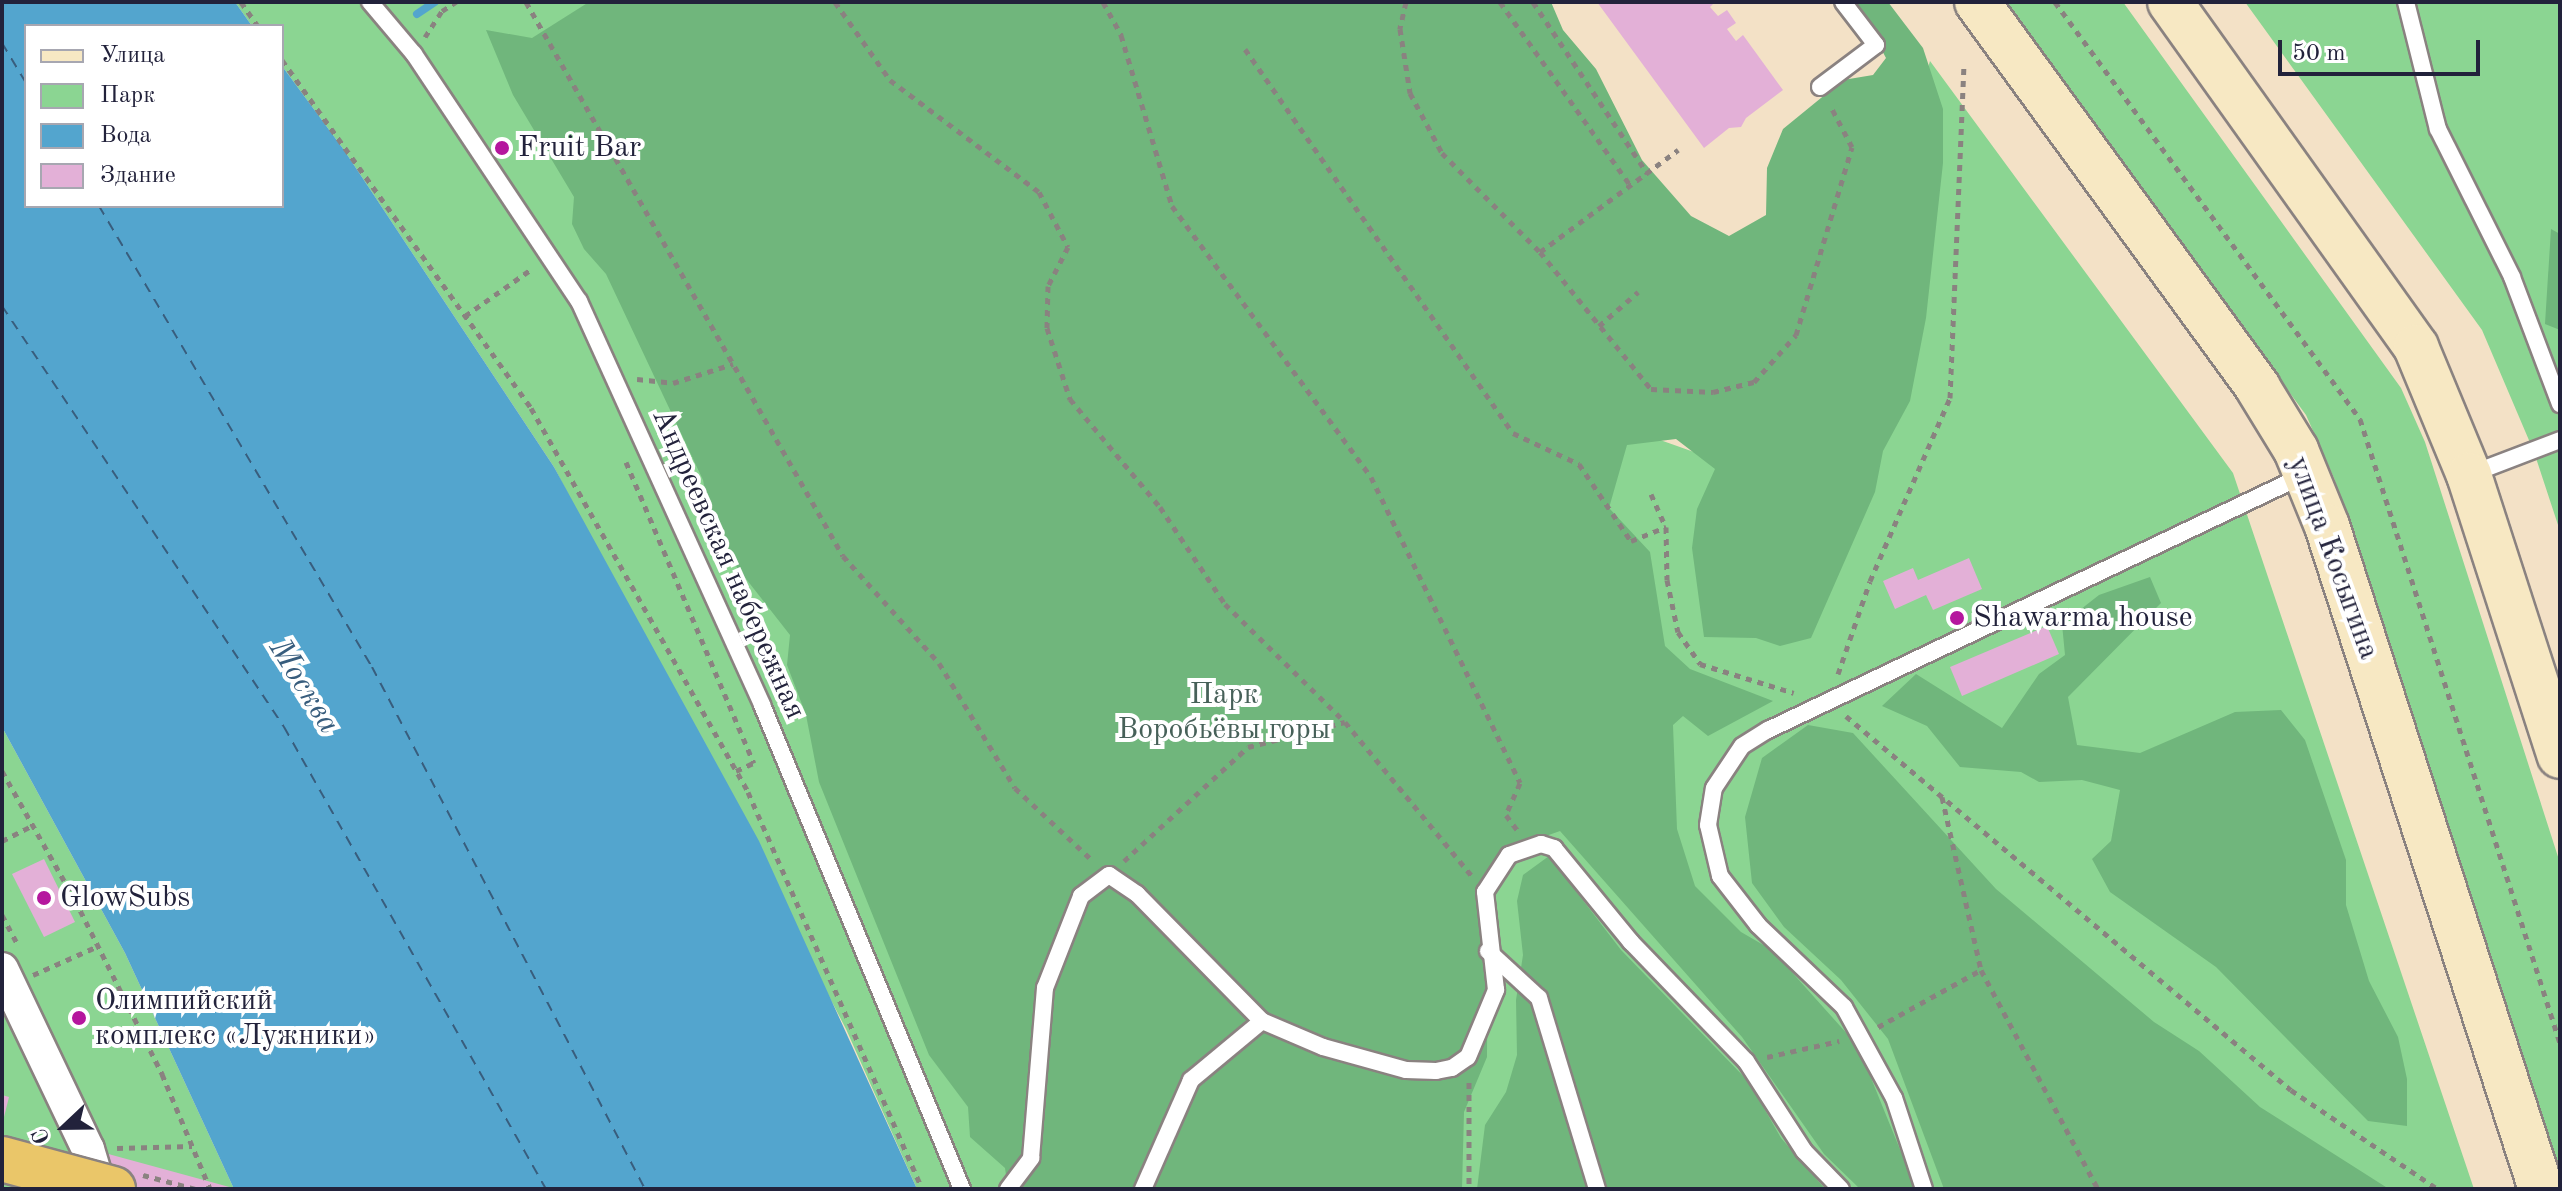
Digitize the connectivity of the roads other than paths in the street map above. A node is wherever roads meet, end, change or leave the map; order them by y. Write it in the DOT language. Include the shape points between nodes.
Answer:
graph roads {
  1 [pos="370,2"];
  2 [pos="1843,2"];
  3 [pos="1977,2"];
  4 [pos="2170,2"];
  5 [pos="2406,2"];
  6 [pos="1820,87"];
  7 [pos="2560,404"];
  8 [pos="2560,440"];
  9 [pos="2306,474"];
  10 [pos="2469,475"];
  11 [pos="2560,756"];
  12 [pos="1488,951"];
  13 [pos="6,976"];
  14 [pos="1262,1021"];
  15 [pos="2,1159"];
  16 [pos="100,1189"];
  17 [pos="113,1189"];
  18 [pos="962,1189"];
  19 [pos="1008,1189"];
  20 [pos="1143,1189"];
  21 [pos="1597,1189"];
  22 [pos="1841,1189"];
  23 [pos="1924,1189"];
  24 [pos="2541,1189"];
  1 -- 18 [label="lane, Андреевская набережная" via="414,54 579,301 762,705"];
  2 -- 6 [label="lane" via="1876,45"];
  3 -- 9 [label="main road, улица Косыгина" via="2258,388"];
  4 -- 10 [label="main road" via="2416,347"];
  5 -- 7 [label="lane" via="2438,129 2512,277"];
  8 -- 10 [label="lane"];
  9 -- 23 [label="lane" via="1742,746 1714,788 1708,825 1720,876 1758,925 1844,1007 1894,1098"];
  9 -- 24 [label="main road, улица Косыгина"];
  10 -- 11 [label="main road"];
  12 -- 14 [label="lane" via="1496,990 1468,1057 1452,1068 1406,1070 1323,1047"];
  12 -- 21 [label="lane" via="1539,998"];
  12 -- 22 [label="lane" via="1485,892 1509,855 1530,847 1554,848 1631,942 1746,1061 1804,1151"];
  13 -- 16 [label="street" via="88,1149"];
  14 -- 19 [label="lane" via="1137,894 1109,875 1081,896 1045,988 1031,1158"];
  14 -- 20 [label="lane" via="1191,1080"];
  15 -- 17 [label="main road, bridge"];
}
